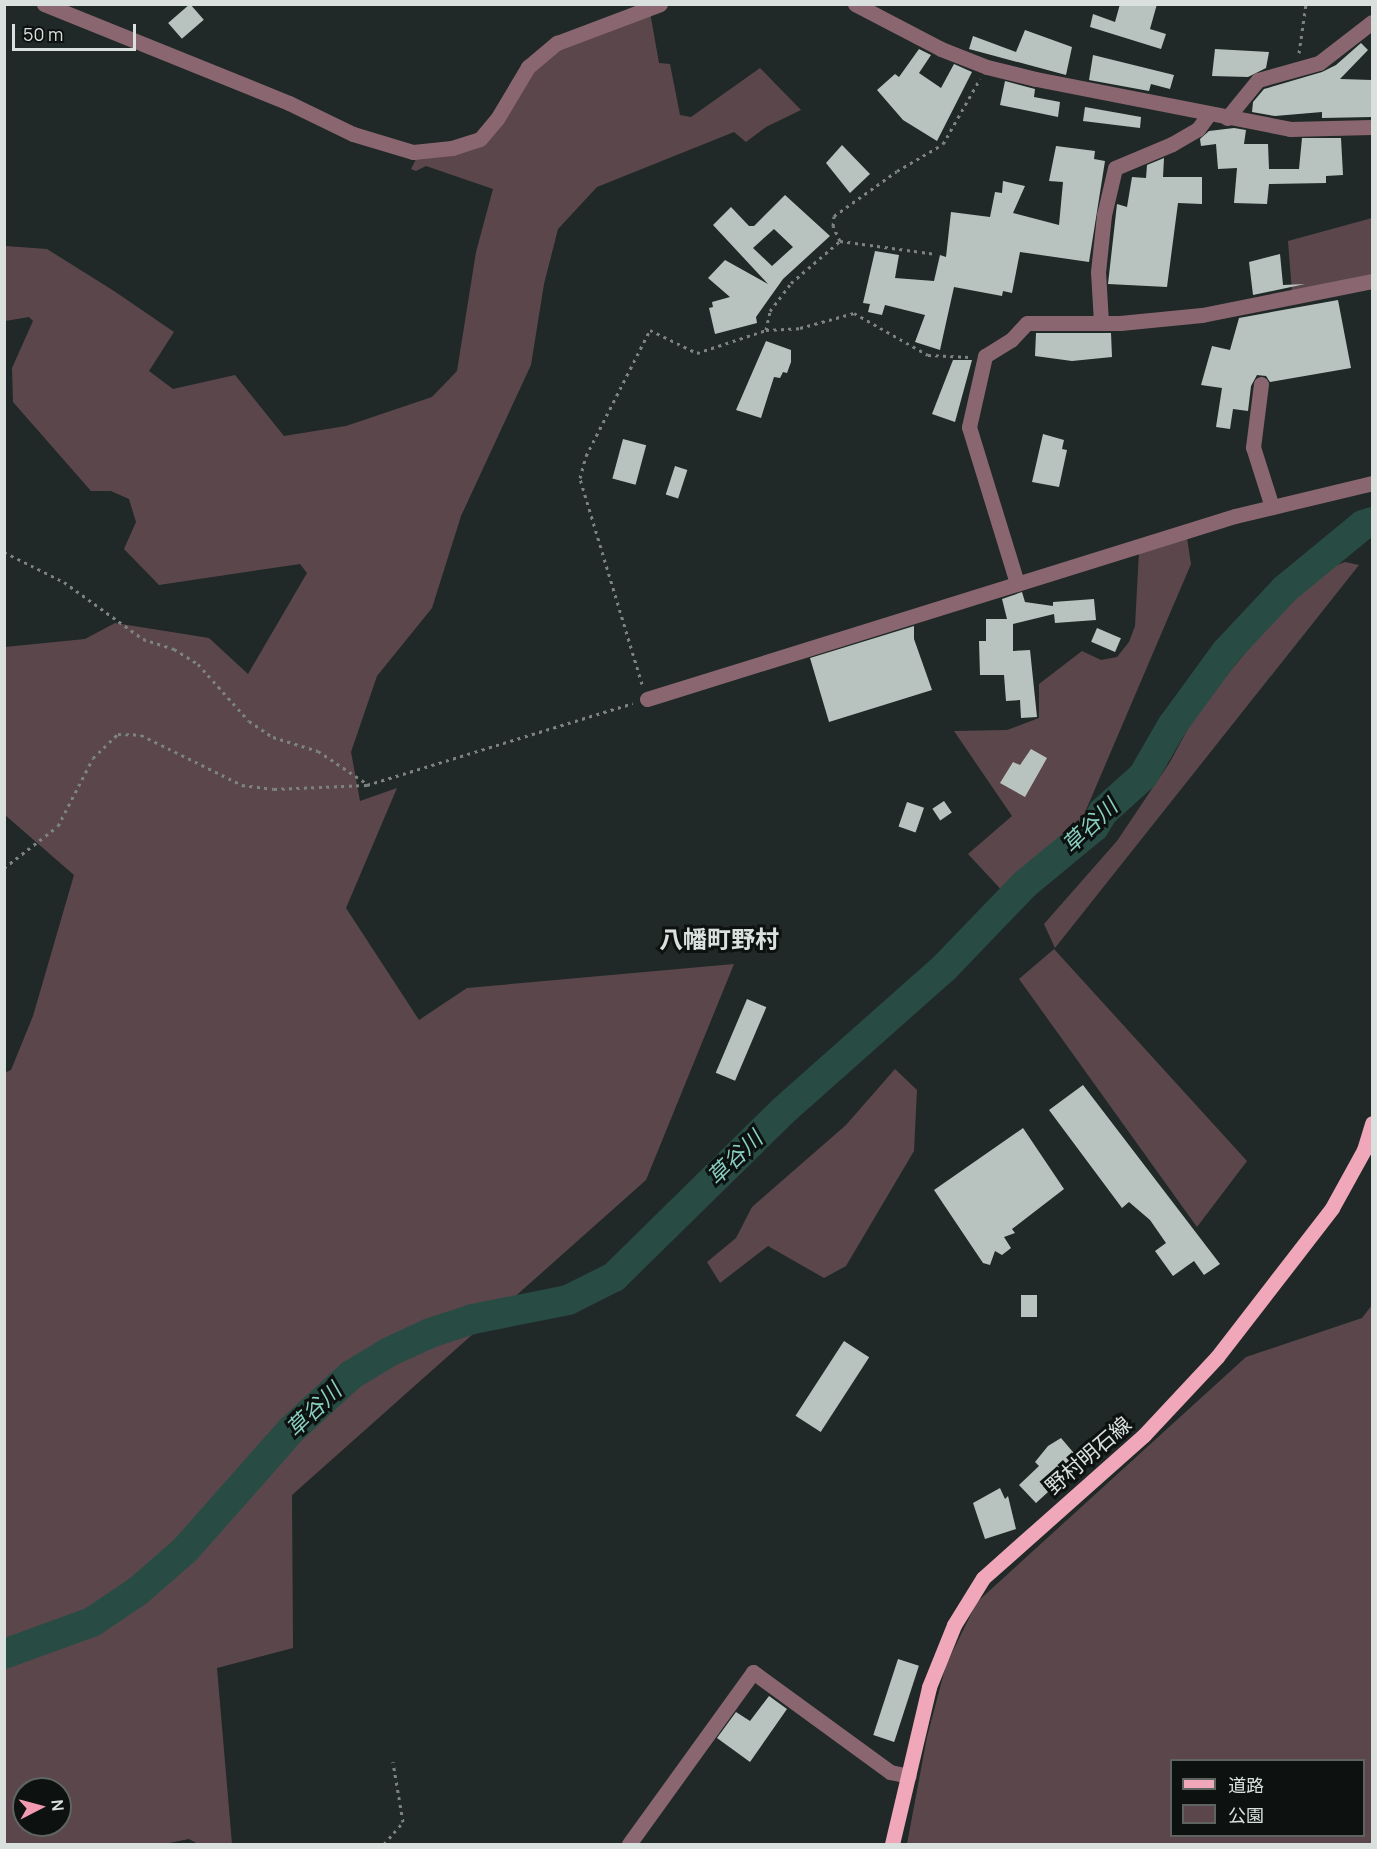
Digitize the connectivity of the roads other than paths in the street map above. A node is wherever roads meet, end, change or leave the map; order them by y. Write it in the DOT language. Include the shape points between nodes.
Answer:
graph roads {
  1 [pos="44,4"];
  2 [pos="855,4"];
  3 [pos="650,6"];
  4 [pos="1372,22"];
  5 [pos="1209,114"];
  6 [pos="1227,118"];
  7 [pos="1372,127"];
  8 [pos="1372,282"];
  9 [pos="1101,322"];
  10 [pos="1261,384"];
  11 [pos="1372,483"];
  12 [pos="1272,507"];
  13 [pos="1017,584"];
  14 [pos="647,699"];
  15 [pos="1372,1123"];
  16 [pos="909,1776"];
  17 [pos="629,1845"];
  18 [pos="892,1845"];
  1 -- 3 [label="street" via="353,134 413,152 452,148 480,139 497,119 528,67 557,43"];
  2 -- 5 [label="street" via="941,49 987,67"];
  4 -- 6 [label="street" via="1319,63 1258,80"];
  5 -- 6 [label="street"];
  5 -- 9 [label="street" via="1198,129 1172,144 1115,168 1099,261"];
  6 -- 7 [label="street" via="1290,129"];
  8 -- 9 [label="street" via="1202,315"];
  9 -- 13 [label="street" via="1027,323 985,356 969,427"];
  10 -- 12 [label="street" via="1253,447"];
  11 -- 12 [label="street"];
  12 -- 13 [label="street"];
  13 -- 14 [label="street"];
  15 -- 16 [label="main road, 野村明石線" via="1364,1150 1332,1208 1217,1357 1144,1435 983,1578 954,1625 929,1687"];
  16 -- 17 [label="street" via="890,1773 753,1672"];
  16 -- 18 [label="main road, 野村明石線"];
}
